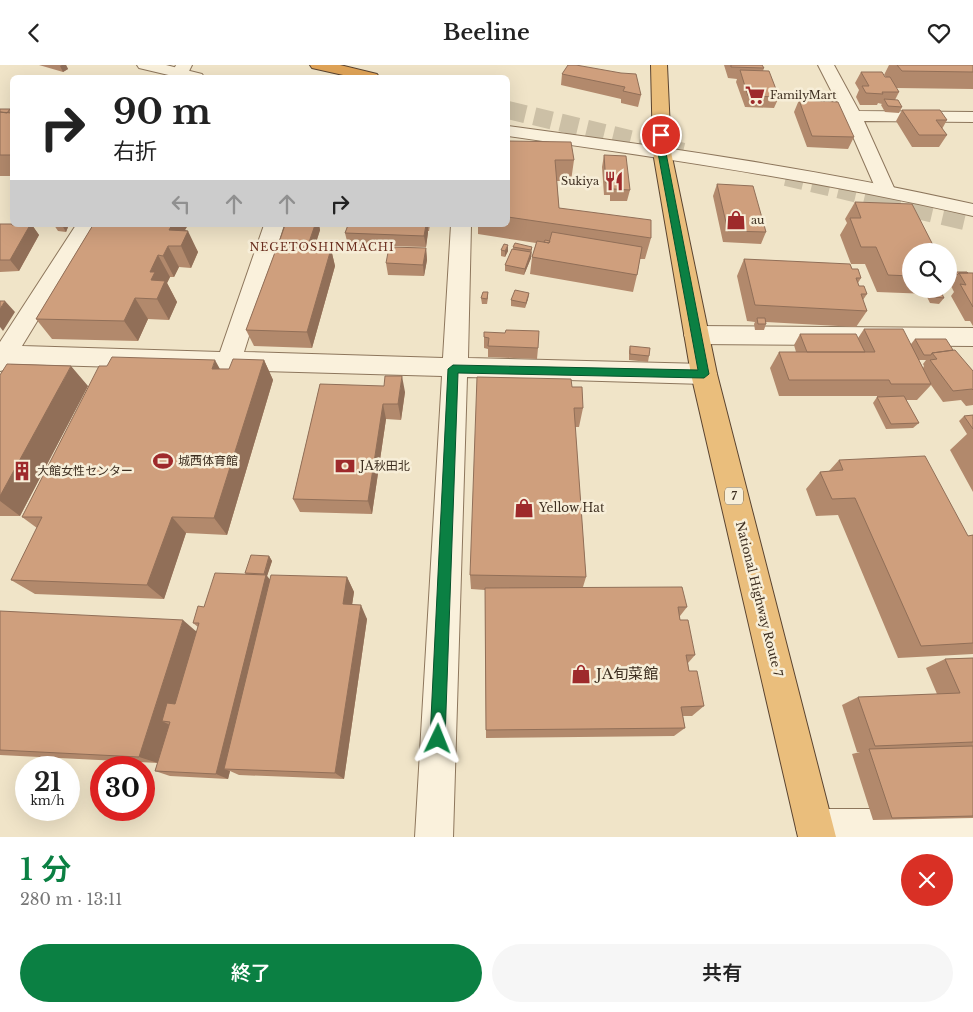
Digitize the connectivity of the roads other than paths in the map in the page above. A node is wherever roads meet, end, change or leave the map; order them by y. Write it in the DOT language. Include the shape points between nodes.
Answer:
graph roads {
  1 [pos="145,65"];
  2 [pos="318,65"];
  3 [pos="330,65"];
  4 [pos="659,65"];
  5 [pos="826,65"];
  6 [pos="184,73"];
  7 [pos="362,75"];
  8 [pos="364,75"];
  9 [pos="853,116"];
  10 [pos="973,117"];
  11 [pos="510,131"];
  12 [pos="662,153"];
  13 [pos="885,191"];
  14 [pos="973,210"];
  15 [pos="85,227"];
  16 [pos="273,227"];
  17 [pos="461,227"];
  18 [pos="696,335"];
  19 [pos="973,337"];
  20 [pos="2,357"];
  21 [pos="229,360"];
  22 [pos="453,369"];
  23 [pos="704,374"];
  24 [pos="973,828"];
  25 [pos="816,833"];
  26 [pos="434,837"];
  1 -- 6 [label="street"];
  2 -- 7 [label="highway"];
  3 -- 8 [label="highway"];
  4 -- 12 [label="highway, National Highway Route 7 / 7"];
  5 -- 9 [label="street"];
  9 -- 10 [label="street"];
  9 -- 13 [label="street"];
  11 -- 12 [label="street"];
  12 -- 13 [label="street"];
  12 -- 18 [label="highway, National Highway Route 7 / 7"];
  13 -- 14 [label="street"];
  15 -- 20 [label="street"];
  16 -- 21 [label="street"];
  17 -- 22 [label="street"];
  18 -- 19 [label="street"];
  18 -- 23 [label="highway, National Highway Route 7 / 7"];
  20 -- 21 [label="street"];
  21 -- 22 [label="street"];
  22 -- 23 [label="street"];
  22 -- 26 [label="street"];
  23 -- 25 [label="highway, National Highway Route 7 / 7"];
  24 -- 25 [label="street"];
}
